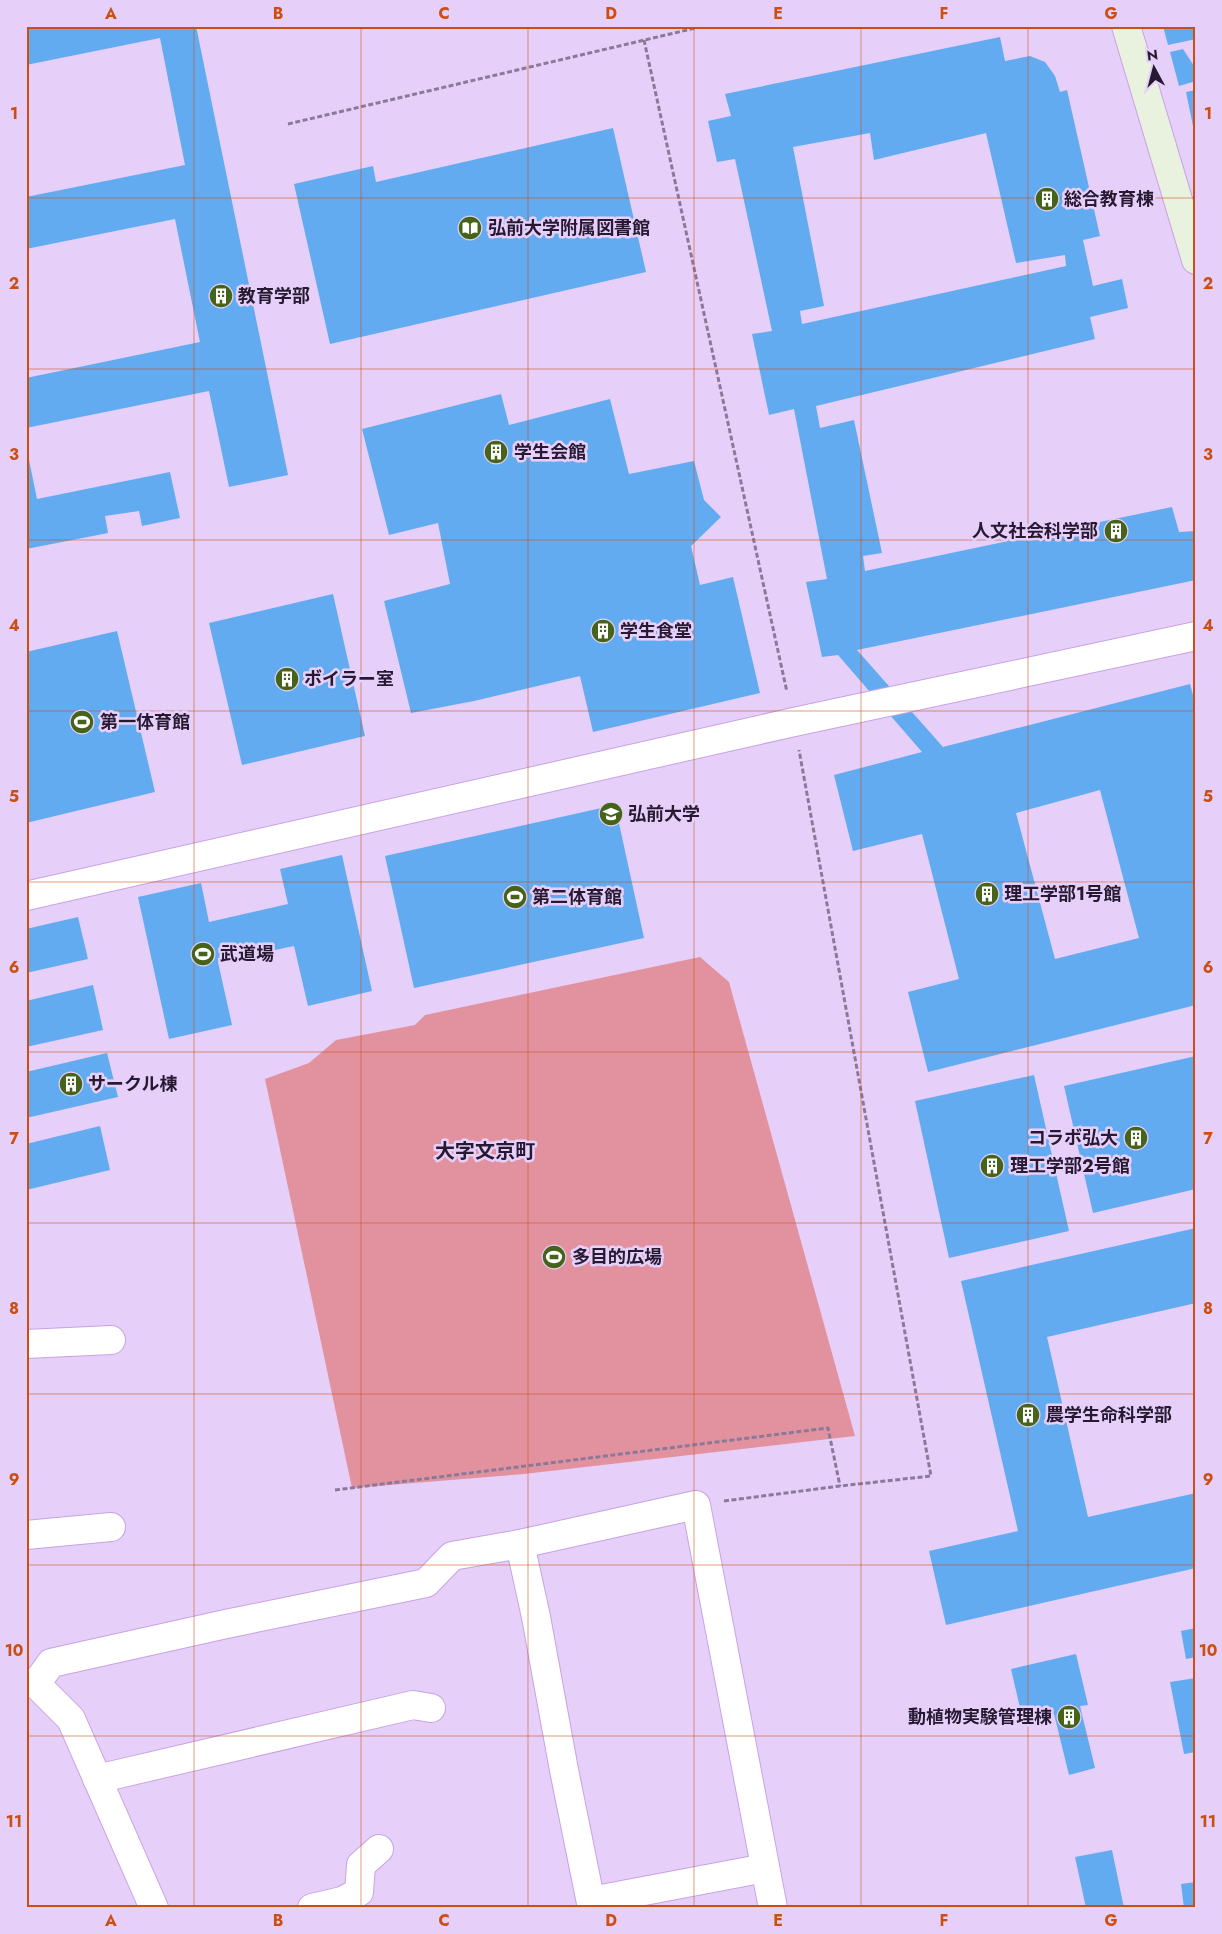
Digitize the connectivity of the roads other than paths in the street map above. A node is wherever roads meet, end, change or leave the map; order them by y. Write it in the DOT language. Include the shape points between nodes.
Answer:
graph roads {
  1 [pos="1126,26"];
  2 [pos="1196,260"];
  3 [pos="1196,636"];
  4 [pos="26,896"];
  5 [pos="111,1340"];
  6 [pos="26,1344"];
  7 [pos="111,1526"];
  8 [pos="26,1535"];
  9 [pos="520,1544"];
  10 [pos="31,1683"];
  11 [pos="431,1708"];
  12 [pos="97,1779"];
  13 [pos="379,1849"];
  14 [pos="765,1868"];
  15 [pos="592,1904"];
  16 [pos="154,1908"];
  17 [pos="312,1908"];
  18 [pos="773,1908"];
  1 -- 2 [label="main road"];
  3 -- 4 [label="street" via="794,722"];
  5 -- 6 [label="street"];
  7 -- 8 [label="street"];
  9 -- 10 [label="street" via="452,1556 426,1584 226,1624 51,1664"];
  9 -- 14 [label="street" via="696,1505"];
  9 -- 15 [label="street"];
  10 -- 12 [label="street" via="71,1719"];
  11 -- 12 [label="street" via="413,1705"];
  12 -- 16 [label="street"];
  13 -- 17 [label="street" via="361,1865 358,1892 342,1902"];
  14 -- 15 [label="street"];
  14 -- 18 [label="street"];
}
